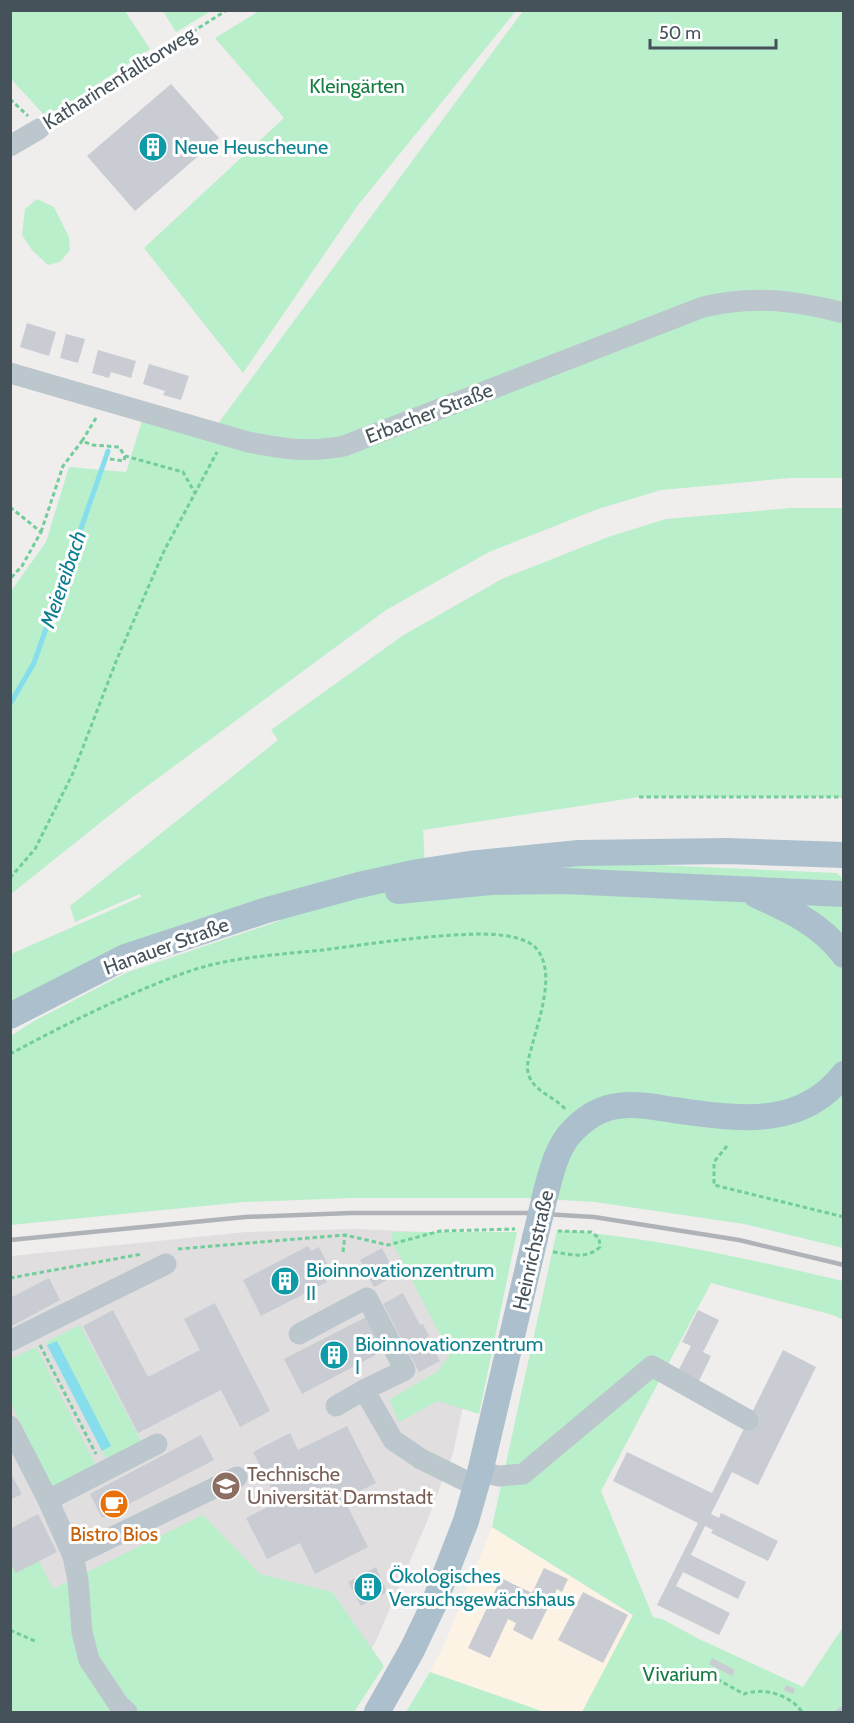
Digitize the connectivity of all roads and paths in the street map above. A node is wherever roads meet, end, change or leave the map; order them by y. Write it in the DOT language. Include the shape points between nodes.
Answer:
graph roads {
  1 [pos="227,10"];
  2 [pos="39,129"];
  3 [pos="10,146"];
  4 [pos="843,313"];
  5 [pos="10,373"];
  6 [pos="106,401"];
  7 [pos="224,436"];
  8 [pos="82,441"];
  9 [pos="125,456"];
  10 [pos="110,459"];
  11 [pos="195,493"];
  12 [pos="10,507"];
  13 [pos="41,532"];
  14 [pos="10,579"];
  15 [pos="639,797"];
  16 [pos="843,797"];
  17 [pos="843,855"];
  18 [pos="10,878"];
  19 [pos="729,888"];
  20 [pos="843,894"];
  21 [pos="294,903"];
  22 [pos="843,955"];
  23 [pos="10,1016"];
  24 [pos="10,1054"];
  25 [pos="843,1074"];
  26 [pos="579,1125"];
  27 [pos="727,1146"];
  28 [pos="843,1217"];
  29 [pos="345,1235"];
  30 [pos="538,1237"];
  31 [pos="343,1252"];
  32 [pos="142,1254"];
  33 [pos="170,1257"];
  34 [pos="10,1278"];
  35 [pos="32,1330"];
  36 [pos="299,1334"];
  37 [pos="10,1341"];
  38 [pos="364,1390"];
  39 [pos="336,1406"];
  40 [pos="748,1420"];
  41 [pos="10,1426"];
  42 [pos="158,1444"];
  43 [pos="105,1470"];
  44 [pos="237,1477"];
  45 [pos="478,1479"];
  46 [pos="48,1500"];
  47 [pos="73,1556"];
  48 [pos="10,1630"];
  49 [pos="37,1642"];
  50 [pos="704,1672"];
  51 [pos="127,1713"];
  52 [pos="377,1713"];
  53 [pos="802,1713"];
  1 -- 2 [label="path, Katharinenfalltorweg"];
  2 -- 3 [label="street, Katharinenfalltorweg"];
  4 -- 7 [label="street, Erbacher Straße" via="775,300 727,302 677,317 344,446 287,450"];
  5 -- 6 [label="street, Erbacher Straße"];
  6 -- 7 [label="street, Erbacher Straße"];
  6 -- 8 [label="path"];
  7 -- 11 [label="path"];
  8 -- 9 [label="path" via="118,447"];
  8 -- 13 [label="path" via="63,466"];
  9 -- 10 [label="path" via="124,461"];
  9 -- 11 [label="path" via="183,472"];
  11 -- 18 [label="path" via="164,551 73,773 35,849"];
  12 -- 13 [label="path"];
  13 -- 14 [label="path"];
  15 -- 16 [label="path"];
  17 -- 21 [label="main road" via="728,851 579,853 418,872"];
  19 -- 20 [label="main road"];
  19 -- 21 [label="main road" via="491,882"];
  19 -- 22 [label="main road" via="798,915 825,934"];
  21 -- 23 [label="main road, Hanauer Straße" via="125,957"];
  24 -- 26 [label="path" via="117,1002 205,967 240,959 388,942 500,936 528,942 542,957 545,990 528,1072 533,1083 563,1106"];
  25 -- 26 [label="main road, Heinrichstraße" via="811,1103 777,1115 745,1119 638,1105 617,1106 602,1110"];
  26 -- 30 [label="main road, Heinrichstraße, bridge" via="561,1149 546,1192"];
  27 -- 28 [label="path" via="714,1162 714,1185"];
  29 -- 30 [label="path" via="388,1245 440,1231"];
  29 -- 31 [label="path"];
  29 -- 33 [label="path"];
  30 -- 30 [label="path" via="591,1232 599,1238 600,1247 584,1256"];
  30 -- 45 [label="main road, Heinrichstraße"];
  32 -- 34 [label="path"];
  33 -- 35 [label="street"];
  35 -- 37 [label="street"];
  35 -- 43 [label="path"];
  36 -- 38 [label="street" via="367,1298 405,1370"];
  38 -- 39 [label="street"];
  38 -- 45 [label="street" via="393,1440 421,1459"];
  40 -- 45 [label="street" via="652,1366 523,1474"];
  41 -- 46 [label="street"];
  42 -- 43 [label="street"];
  43 -- 46 [label="street"];
  44 -- 47 [label="street"];
  45 -- 52 [label="main road, Heinrichstraße" via="433,1606"];
  46 -- 47 [label="street"];
  47 -- 51 [label="street" via="88,1660"];
  48 -- 49 [label="path"];
  50 -- 53 [label="path" via="744,1694 755,1690 779,1696 798,1706"];
}
